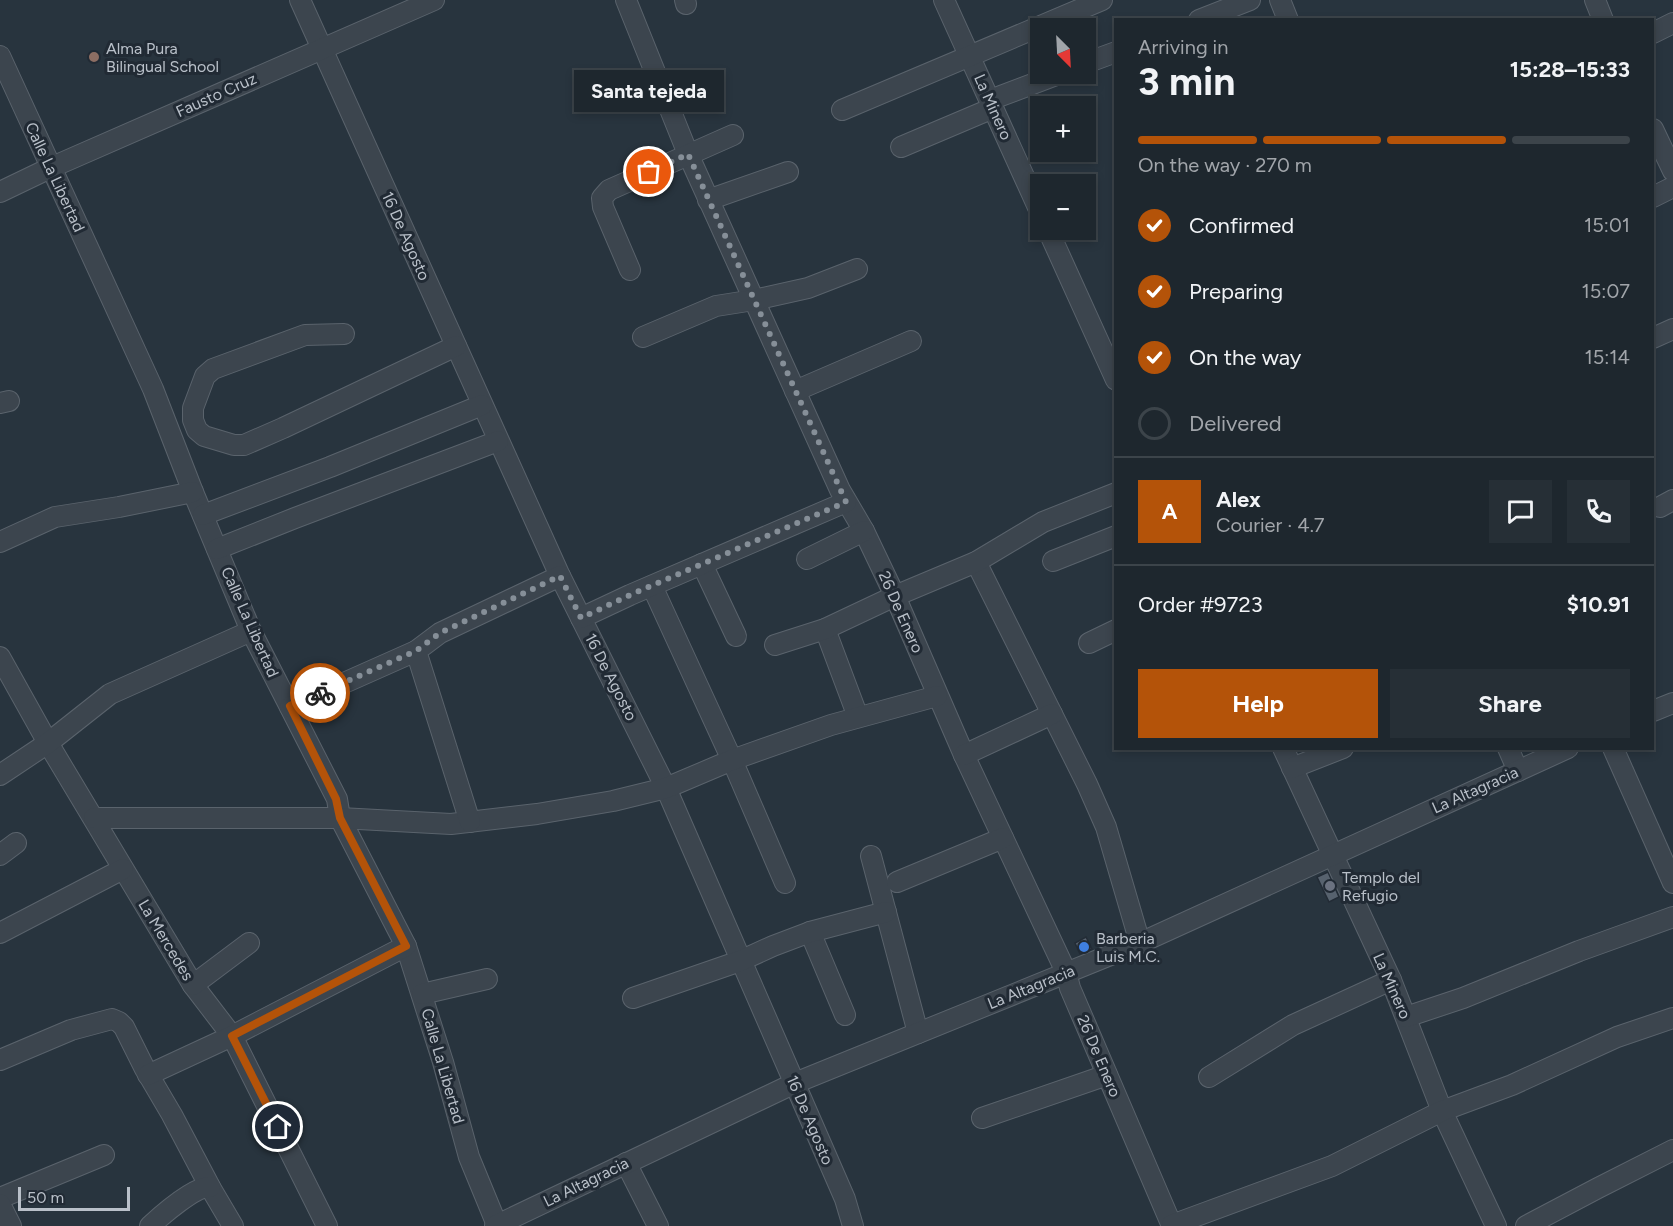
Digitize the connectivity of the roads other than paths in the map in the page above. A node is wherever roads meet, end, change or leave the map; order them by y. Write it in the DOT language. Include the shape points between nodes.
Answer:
graph roads {
  1 [pos="300,0"];
  2 [pos="434,0"];
  3 [pos="626,0"];
  4 [pos="1250,0"];
  5 [pos="1280,0"];
  6 [pos="1594,0"];
  7 [pos="947,1"];
  8 [pos="1093,2"];
  9 [pos="1204,18"];
  10 [pos="1287,18"];
  11 [pos="1602,18"];
  12 [pos="1673,23"];
  13 [pos="1654,32"];
  14 [pos="322,49"];
  15 [pos="1114,52"];
  16 [pos="0,56"];
  17 [pos="970,57"];
  18 [pos="1096,59"];
  19 [pos="1036,84"];
  20 [pos="991,104"];
  21 [pos="842,110"];
  22 [pos="1654,131"];
  23 [pos="733,135"];
  24 [pos="901,147"];
  25 [pos="688,154"];
  26 [pos="51,168"];
  27 [pos="1673,171"];
  28 [pos="789,172"];
  29 [pos="1673,187"];
  30 [pos="1030,190"];
  31 [pos="0,192"];
  32 [pos="1654,196"];
  33 [pos="708,201"];
  34 [pos="1053,240"];
  35 [pos="857,269"];
  36 [pos="630,270"];
  37 [pos="754,300"];
  38 [pos="1673,329"];
  39 [pos="344,334"];
  40 [pos="643,337"];
  41 [pos="1654,338"];
  42 [pos="911,341"];
  43 [pos="456,346"];
  44 [pos="1114,376"];
  45 [pos="795,391"];
  46 [pos="482,405"];
  47 [pos="498,441"];
  48 [pos="193,492"];
  49 [pos="1114,494"];
  50 [pos="846,502"];
  51 [pos="203,515"];
  52 [pos="864,531"];
  53 [pos="1114,537"];
  54 [pos="0,542"];
  55 [pos="217,549"];
  56 [pos="807,559"];
  57 [pos="1053,561"];
  58 [pos="976,562"];
  59 [pos="702,564"];
  60 [pos="560,576"];
  61 [pos="652,586"];
  62 [pos="895,596"];
  63 [pos="581,618"];
  64 [pos="825,629"];
  65 [pos="251,631"];
  66 [pos="1114,631"];
  67 [pos="736,636"];
  68 [pos="1089,643"];
  69 [pos="775,645"];
  70 [pos="416,651"];
  71 [pos="0,657"];
  72 [pos="937,696"];
  73 [pos="1673,703"];
  74 [pos="290,706"];
  75 [pos="1654,711"];
  76 [pos="1052,714"];
  77 [pos="858,717"];
  78 [pos="48,743"];
  79 [pos="1284,750"];
  80 [pos="1338,750"];
  81 [pos="1509,750"];
  82 [pos="1564,750"];
  83 [pos="1614,750"];
  84 [pos="964,755"];
  85 [pos="732,760"];
  86 [pos="1292,768"];
  87 [pos="1518,771"];
  88 [pos="0,775"];
  89 [pos="666,788"];
  90 [pos="94,818"];
  91 [pos="340,818"];
  92 [pos="470,822"];
  93 [pos="1003,838"];
  94 [pos="871,856"];
  95 [pos="1332,856"];
  96 [pos="123,869"];
  97 [pos="897,882"];
  98 [pos="785,883"];
  99 [pos="1673,883"];
  100 [pos="886,912"];
  101 [pos="1673,917"];
  102 [pos="810,932"];
  103 [pos="0,933"];
  104 [pos="249,943"];
  105 [pos="1140,943"];
  106 [pos="406,946"];
  107 [pos="740,961"];
  108 [pos="1066,972"];
  109 [pos="488,979"];
  110 [pos="1391,980"];
  111 [pos="193,985"];
  112 [pos="422,994"];
  113 [pos="633,998"];
  114 [pos="845,1016"];
  115 [pos="1406,1017"];
  116 [pos="1673,1018"];
  117 [pos="918,1033"];
  118 [pos="232,1036"];
  119 [pos="0,1060"];
  120 [pos="148,1075"];
  121 [pos="1107,1076"];
  122 [pos="1209,1077"];
  123 [pos="795,1083"];
  124 [pos="1442,1111"];
  125 [pos="982,1118"];
  126 [pos="1673,1150"];
  127 [pos="104,1155"];
  128 [pos="626,1163"];
  129 [pos="210,1187"];
  130 [pos="0,1198"];
  131 [pos="0,1204"];
  132 [pos="1167,1224"];
  133 [pos="11,1226"];
  134 [pos="150,1226"];
  135 [pos="233,1226"];
  136 [pos="327,1226"];
  137 [pos="496,1226"];
  138 [pos="658,1226"];
  139 [pos="853,1226"];
  140 [pos="1497,1226"];
  141 [pos="1526,1226"];
  1 -- 14 [label="street, 16 De Agosto"];
  2 -- 14 [label="street, Fausto Cruz"];
  3 -- 25 [label="street, 26 De Enero"];
  4 -- 9 [label="street"];
  5 -- 10 [label="street"];
  6 -- 11 [label="street"];
  7 -- 17 [label="street, La Minero"];
  8 -- 17 [label="street"];
  12 -- 13 [label="street"];
  14 -- 26 [label="street, Fausto Cruz"];
  14 -- 43 [label="street, 16 De Agosto"];
  15 -- 18 [label="street"];
  16 -- 26 [label="street, Calle La Libertad"];
  17 -- 20 [label="street, La Minero"];
  17 -- 21 [label="street"];
  19 -- 20 [label="street"];
  20 -- 24 [label="street"];
  20 -- 30 [label="street, La Minero"];
  22 -- 27 [label="street"];
  23 -- 25 [label="street"];
  25 -- 33 [label="street, 26 De Enero"];
  25 -- 36 [label="street" via="609,190 602,198"];
  26 -- 31 [label="street, Fausto Cruz"];
  26 -- 48 [label="street, Calle La Libertad" via="153,389"];
  28 -- 33 [label="street"];
  29 -- 32 [label="street"];
  33 -- 37 [label="street, 26 De Enero"];
  34 -- 44 [label="street"];
  35 -- 37 [label="street" via="808,288"];
  37 -- 40 [label="street" via="716,306"];
  37 -- 45 [label="street, 26 De Enero"];
  38 -- 41 [label="street"];
  39 -- 43 [label="street" via="305,334 213,369 205,376 193,408 197,430 204,436 244,445"];
  42 -- 45 [label="street"];
  43 -- 46 [label="street, 16 De Agosto"];
  45 -- 50 [label="street, 26 De Enero"];
  46 -- 47 [label="street, 16 De Agosto"];
  46 -- 51 [label="street"];
  47 -- 55 [label="street"];
  47 -- 60 [label="street, 16 De Agosto"];
  48 -- 51 [label="street, Calle La Libertad"];
  48 -- 54 [label="street" via="55,517"];
  49 -- 58 [label="street" via="1043,522"];
  50 -- 52 [label="street, 26 De Enero"];
  50 -- 59 [label="street"];
  51 -- 55 [label="street, Calle La Libertad"];
  52 -- 56 [label="street"];
  52 -- 62 [label="street, 26 De Enero"];
  53 -- 57 [label="street"];
  55 -- 65 [label="street, Calle La Libertad"];
  58 -- 62 [label="street"];
  58 -- 76 [label="street"];
  59 -- 61 [label="street"];
  59 -- 67 [label="street"];
  60 -- 63 [label="street, 16 De Agosto"];
  60 -- 70 [label="street" via="440,633"];
  61 -- 63 [label="street"];
  61 -- 85 [label="street"];
  62 -- 64 [label="street"];
  62 -- 72 [label="street, 26 De Enero"];
  63 -- 89 [label="street, 16 De Agosto"];
  64 -- 69 [label="street"];
  64 -- 77 [label="street"];
  65 -- 74 [label="street, Calle La Libertad"];
  65 -- 78 [label="street" via="110,694"];
  66 -- 68 [label="street"];
  70 -- 74 [label="street"];
  70 -- 92 [label="street"];
  71 -- 78 [label="street, La Mercedes"];
  72 -- 77 [label="street"];
  72 -- 84 [label="street, 26 De Enero"];
  73 -- 75 [label="street"];
  74 -- 91 [label="street, Calle La Libertad" via="336,799"];
  76 -- 84 [label="street"];
  76 -- 105 [label="street" via="1106,827"];
  77 -- 85 [label="street"];
  78 -- 88 [label="street"];
  78 -- 90 [label="street, La Mercedes"];
  79 -- 86 [label="street, La Minero"];
  80 -- 86 [label="street"];
  81 -- 87 [label="street"];
  82 -- 87 [label="street, La Altagracia"];
  83 -- 99 [label="street"];
  84 -- 93 [label="street, 26 De Enero"];
  85 -- 89 [label="street"];
  85 -- 98 [label="street"];
  86 -- 95 [label="street, La Minero"];
  87 -- 95 [label="street, La Altagracia"];
  89 -- 92 [label="street" via="613,801"];
  89 -- 107 [label="street, 16 De Agosto"];
  90 -- 91 [label="street"];
  90 -- 96 [label="street, La Mercedes"];
  91 -- 92 [label="street"];
  91 -- 106 [label="street, Calle La Libertad"];
  93 -- 97 [label="street"];
  93 -- 108 [label="street, 26 De Enero"];
  94 -- 100 [label="street"];
  95 -- 105 [label="street, La Altagracia"];
  95 -- 110 [label="street, La Minero"];
  96 -- 103 [label="street"];
  96 -- 111 [label="street, La Mercedes"];
  100 -- 102 [label="street"];
  100 -- 117 [label="street"];
  101 -- 115 [label="street"];
  102 -- 107 [label="street"];
  102 -- 114 [label="street"];
  104 -- 111 [label="street"];
  105 -- 108 [label="street, La Altagracia"];
  106 -- 112 [label="street, Calle La Libertad"];
  106 -- 118 [label="street"];
  107 -- 113 [label="street"];
  107 -- 123 [label="street, 16 De Agosto"];
  108 -- 117 [label="street, La Altagracia"];
  108 -- 121 [label="street, 26 De Enero"];
  109 -- 112 [label="street"];
  110 -- 115 [label="street, La Minero"];
  110 -- 122 [label="street" via="1293,1025"];
  111 -- 118 [label="street, La Mercedes"];
  112 -- 137 [label="street, Calle La Libertad" via="469,1157"];
  115 -- 124 [label="street, La Minero"];
  116 -- 124 [label="street" via="1617,1037 1512,1085"];
  117 -- 123 [label="street, La Altagracia"];
  118 -- 120 [label="street"];
  118 -- 136 [label="street, La Mercedes"];
  119 -- 120 [label="street" via="71,1030 112,1019 124,1027"];
  120 -- 129 [label="street"];
  121 -- 125 [label="street"];
  121 -- 132 [label="street, 26 De Enero"];
  123 -- 128 [label="street, La Altagracia"];
  123 -- 139 [label="street, 16 De Agosto"];
  124 -- 132 [label="street" via="1332,1166"];
  124 -- 140 [label="street, La Minero"];
  126 -- 141 [label="street"];
  127 -- 130 [label="street"];
  128 -- 137 [label="street, La Altagracia"];
  128 -- 138 [label="street"];
  129 -- 134 [label="street" via="202,1187"];
  129 -- 135 [label="street"];
  131 -- 133 [label="street"];
}
